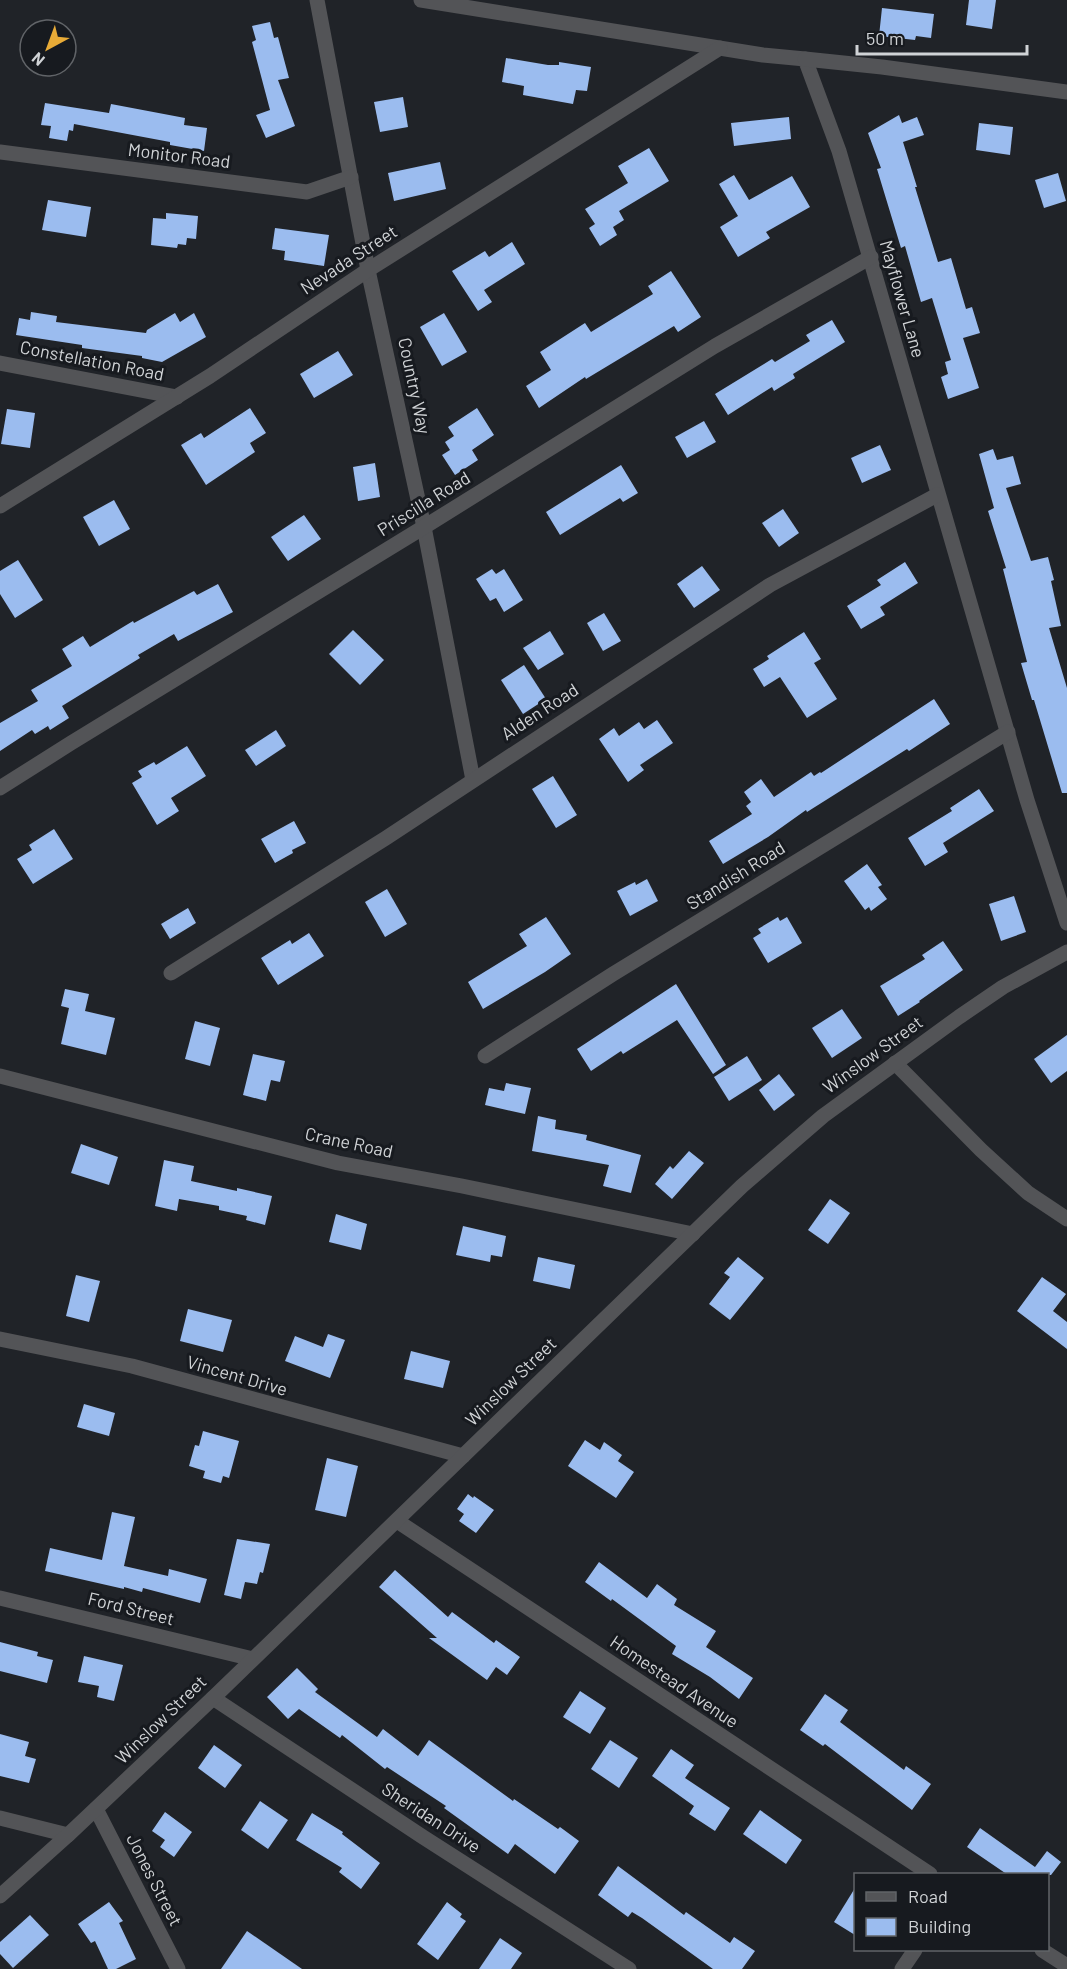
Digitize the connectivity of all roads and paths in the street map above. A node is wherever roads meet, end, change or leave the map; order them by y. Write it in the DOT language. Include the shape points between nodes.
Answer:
graph roads {
  1 [pos="317,0"];
  2 [pos="421,0"];
  3 [pos="720,48"];
  4 [pos="805,59"];
  5 [pos="1067,92"];
  6 [pos="0,152"];
  7 [pos="351,177"];
  8 [pos="871,257"];
  9 [pos="368,270"];
  10 [pos="0,363"];
  11 [pos="177,397"];
  12 [pos="937,495"];
  13 [pos="0,506"];
  14 [pos="424,527"];
  15 [pos="1008,732"];
  16 [pos="472,780"];
  17 [pos="0,788"];
  18 [pos="1067,922"];
  19 [pos="1067,952"];
  20 [pos="171,973"];
  21 [pos="485,1056"];
  22 [pos="895,1063"];
  23 [pos="0,1076"];
  24 [pos="1067,1220"];
  25 [pos="693,1234"];
  26 [pos="0,1339"];
  27 [pos="463,1456"];
  28 [pos="397,1521"];
  29 [pos="0,1598"];
  30 [pos="253,1659"];
  31 [pos="213,1698"];
  32 [pos="96,1809"];
  33 [pos="0,1818"];
  34 [pos="68,1835"];
  35 [pos="927,1873"];
  36 [pos="0,1896"];
  37 [pos="914,1951"];
  38 [pos="1044,1951"];
  39 [pos="1067,1966"];
  40 [pos="178,1968"];
  41 [pos="629,1969"];
  42 [pos="902,1969"];
  1 -- 7 [label="street, Country Way"];
  2 -- 3 [label="street"];
  3 -- 4 [label="street"];
  3 -- 9 [label="street, Nevada Street"];
  4 -- 5 [label="street"];
  4 -- 8 [label="street, Mayflower Lane" via="839,151"];
  6 -- 7 [label="street, Monitor Road" via="306,192"];
  7 -- 9 [label="street, Country Way"];
  8 -- 12 [label="street, Mayflower Lane"];
  8 -- 14 [label="street, Priscilla Road" via="715,346"];
  9 -- 11 [label="street, Nevada Street"];
  9 -- 14 [label="street, Country Way"];
  10 -- 11 [label="street, Constellation Road"];
  11 -- 13 [label="street, Nevada Street"];
  12 -- 15 [label="street, Mayflower Lane"];
  12 -- 16 [label="street, Alden Road" via="770,585"];
  14 -- 16 [label="street, Country Way"];
  14 -- 17 [label="street, Priscilla Road"];
  15 -- 18 [label="street, Mayflower Lane"];
  15 -- 21 [label="street, Standish Road"];
  16 -- 20 [label="street, Alden Road"];
  19 -- 22 [label="street, Winslow Street" via="1003,987"];
  22 -- 24 [label="street" via="981,1150"];
  22 -- 25 [label="street, Winslow Street" via="823,1116"];
  23 -- 25 [label="street, Crane Road" via="338,1163"];
  25 -- 27 [label="street, Winslow Street"];
  26 -- 27 [label="street, Vincent Drive" via="132,1366"];
  27 -- 28 [label="street, Winslow Street"];
  28 -- 30 [label="street, Winslow Street"];
  28 -- 35 [label="street, Homestead Avenue"];
  29 -- 30 [label="street, Ford Street"];
  30 -- 31 [label="street, Winslow Street"];
  31 -- 32 [label="street, Winslow Street"];
  31 -- 41 [label="street, Sheridan Drive"];
  32 -- 34 [label="street, Winslow Street"];
  32 -- 40 [label="street, Jones Street"];
  33 -- 34 [label="street"];
  34 -- 36 [label="street, Winslow Street"];
  37 -- 42 [label="street"];
  38 -- 39 [label="street"];
}
